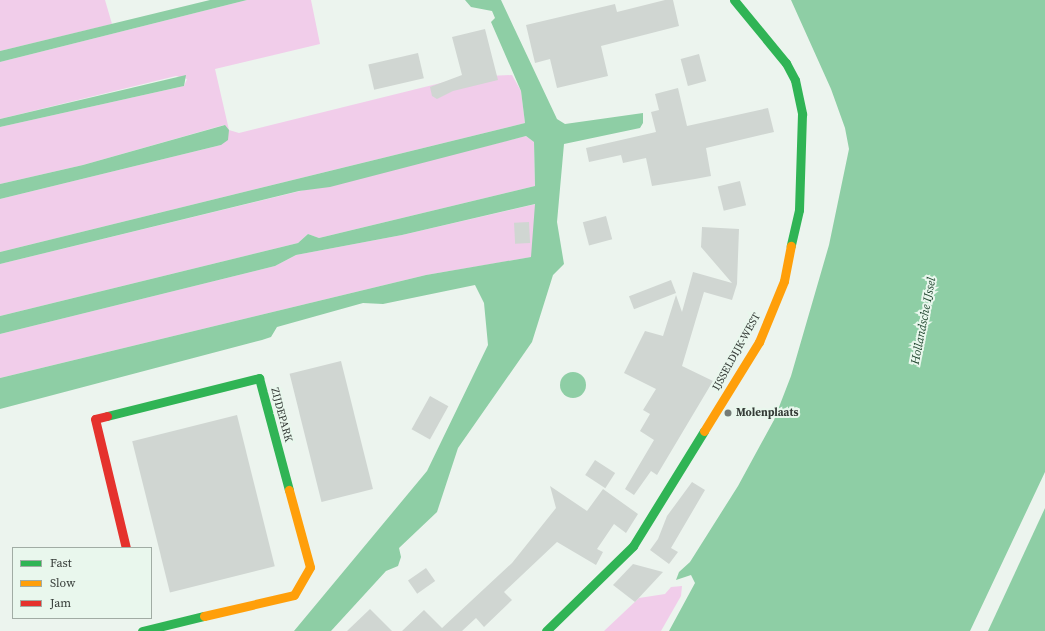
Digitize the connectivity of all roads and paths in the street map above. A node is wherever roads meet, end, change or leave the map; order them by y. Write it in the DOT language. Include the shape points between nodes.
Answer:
graph roads {
  1 [pos="734,0"];
  2 [pos="126,547"];
  3 [pos="142,631"];
  4 [pos="546,631"];
  1 -- 4 [label="street, IJSSELDIJK-WEST" via="786,63 795,80 802,114 799,210 784,281 759,342 633,546"];
  2 -- 3 [label="street, ZIJDEPARK" via="95,419 259,378 310,567 294,595"];
}
